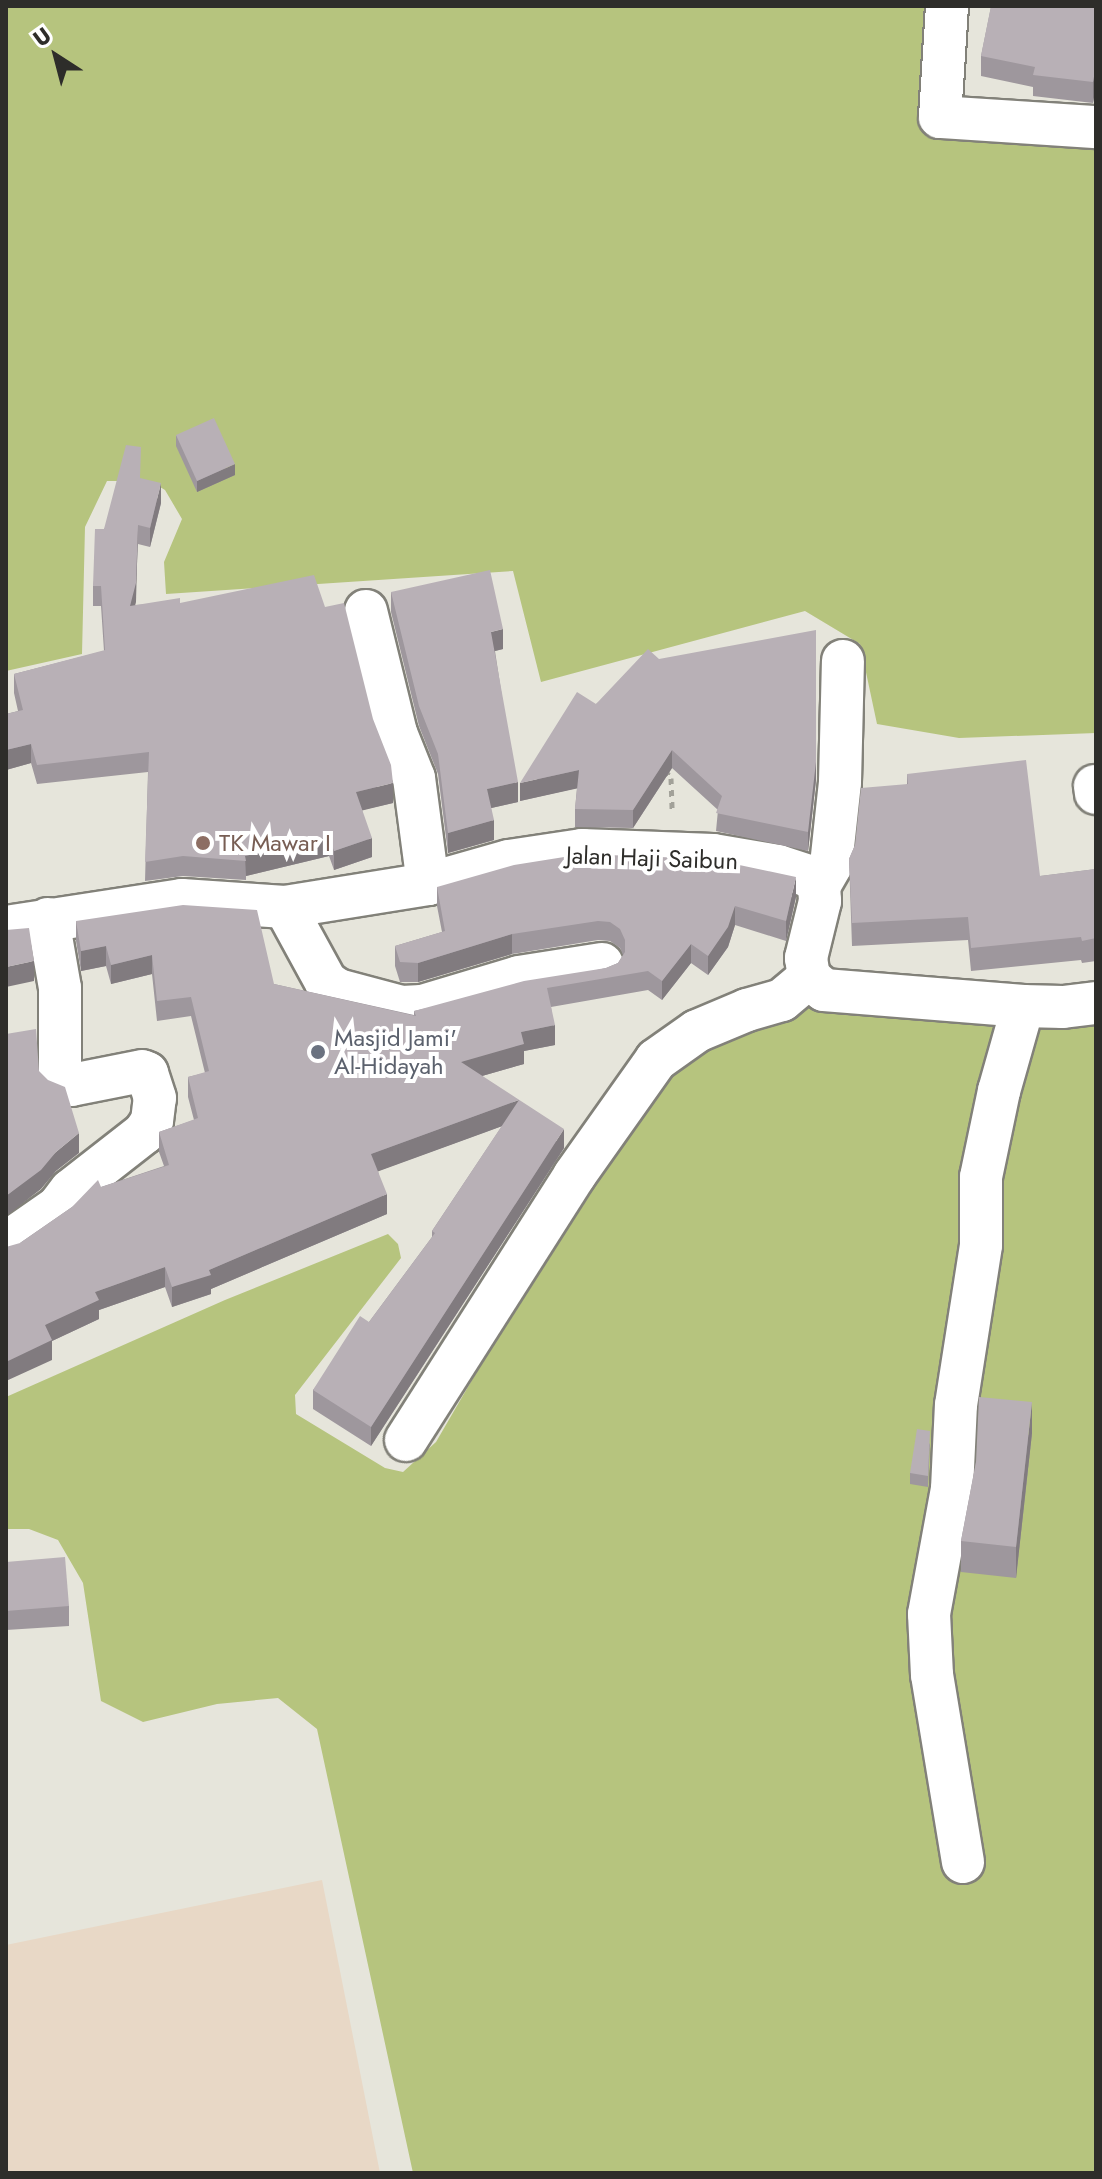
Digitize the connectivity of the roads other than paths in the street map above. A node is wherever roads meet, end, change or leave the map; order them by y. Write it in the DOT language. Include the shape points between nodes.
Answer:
graph roads {
  1 [pos="947,6"];
  2 [pos="1096,127"];
  3 [pos="366,611"];
  4 [pos="843,661"];
  5 [pos="428,884"];
  6 [pos="819,886"];
  7 [pos="285,907"];
  8 [pos="48,919"];
  9 [pos="6,927"];
  10 [pos="602,964"];
  11 [pos="809,977"];
  12 [pos="1096,1003"];
  13 [pos="1023,1006"];
  14 [pos="6,1243"];
  15 [pos="406,1440"];
  16 [pos="963,1862"];
  1 -- 2 [label="street" via="940,117"];
  3 -- 5 [label="street" via="396,733 414,778"];
  4 -- 6 [label="street" via="840,782 831,865"];
  5 -- 6 [label="street, Jalan Haji Saibun" via="509,861 582,850 713,855 778,866 809,876"];
  5 -- 7 [label="street, Jalan Haji Saibun"];
  6 -- 11 [label="street" via="806,958"];
  7 -- 8 [label="street, Jalan Haji Saibun" via="182,900"];
  7 -- 10 [label="street" via="326,982 402,1007 519,977"];
  8 -- 9 [label="street, Jalan Haji Saibun"];
  8 -- 14 [label="street" via="60,988 60,1079 71,1085 142,1071 153,1085 154,1109 144,1133 71,1190 58,1207"];
  11 -- 13 [label="street" via="824,990"];
  11 -- 15 [label="street" via="782,1000 697,1031 656,1060 574,1176"];
  12 -- 13 [label="street"];
  13 -- 16 [label="street" via="981,1177 981,1245 956,1405 952,1489 929,1614 932,1675"];
}
